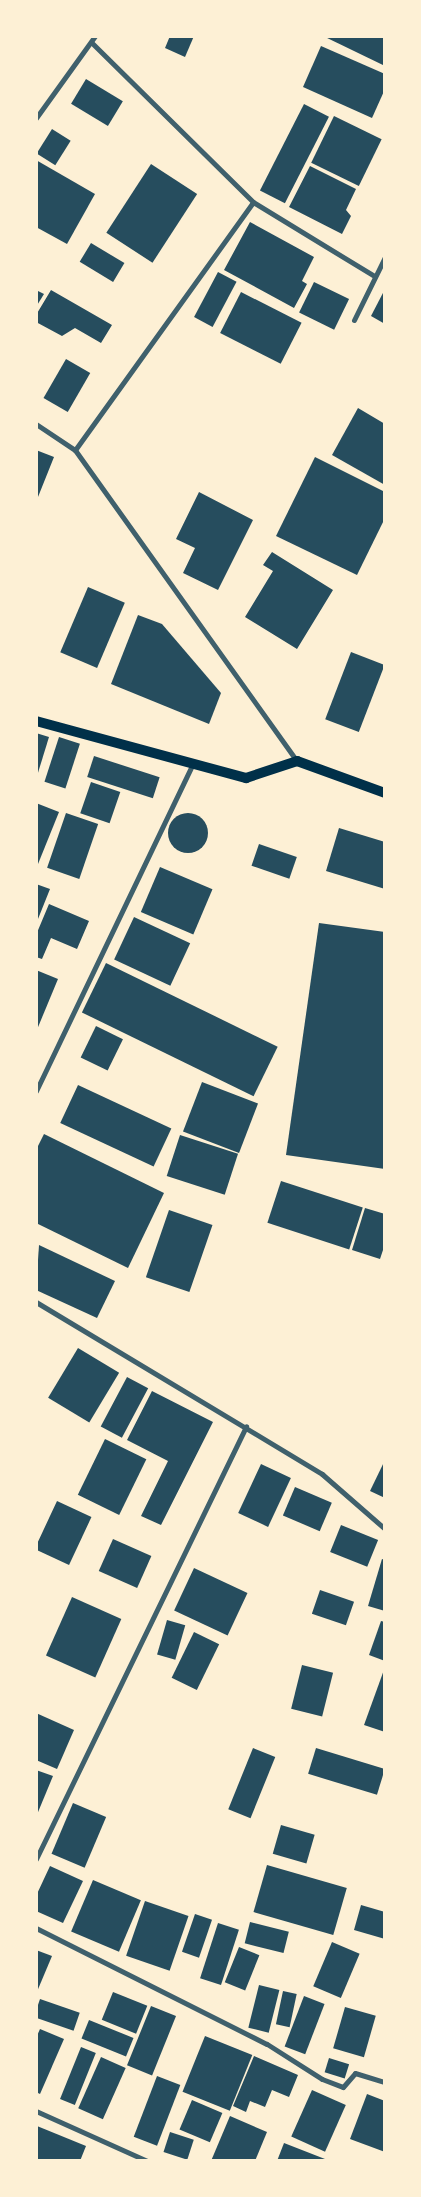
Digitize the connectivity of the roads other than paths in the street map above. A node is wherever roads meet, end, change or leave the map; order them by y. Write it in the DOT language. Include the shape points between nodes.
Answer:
graph roads {
  1 [pos="96,36"];
  2 [pos="92,43"];
  3 [pos="36,118"];
  4 [pos="253,202"];
  5 [pos="385,257"];
  6 [pos="374,276"];
  7 [pos="354,320"];
  8 [pos="36,424"];
  9 [pos="75,450"];
  10 [pos="36,722"];
  11 [pos="297,761"];
  12 [pos="193,764"];
  13 [pos="385,793"];
  14 [pos="36,1091"];
  15 [pos="36,1302"];
  16 [pos="246,1426"];
  17 [pos="385,1529"];
  18 [pos="36,1859"];
  19 [pos="36,1928"];
  20 [pos="385,2082"];
  21 [pos="36,2111"];
  22 [pos="147,2161"];
  1 -- 2 [label="street"];
  2 -- 3 [label="street"];
  2 -- 4 [label="street"];
  4 -- 6 [label="street"];
  4 -- 9 [label="street"];
  5 -- 6 [label="street"];
  6 -- 7 [label="street"];
  8 -- 9 [label="street"];
  9 -- 11 [label="street"];
  10 -- 12 [label="main road"];
  11 -- 12 [label="main road" via="246,778"];
  11 -- 13 [label="main road"];
  12 -- 14 [label="street"];
  15 -- 16 [label="street"];
  16 -- 17 [label="street" via="322,1474"];
  16 -- 18 [label="street"];
  19 -- 20 [label="street" via="267,2044 322,2079 343,2087 355,2073"];
  21 -- 22 [label="street"];
}
